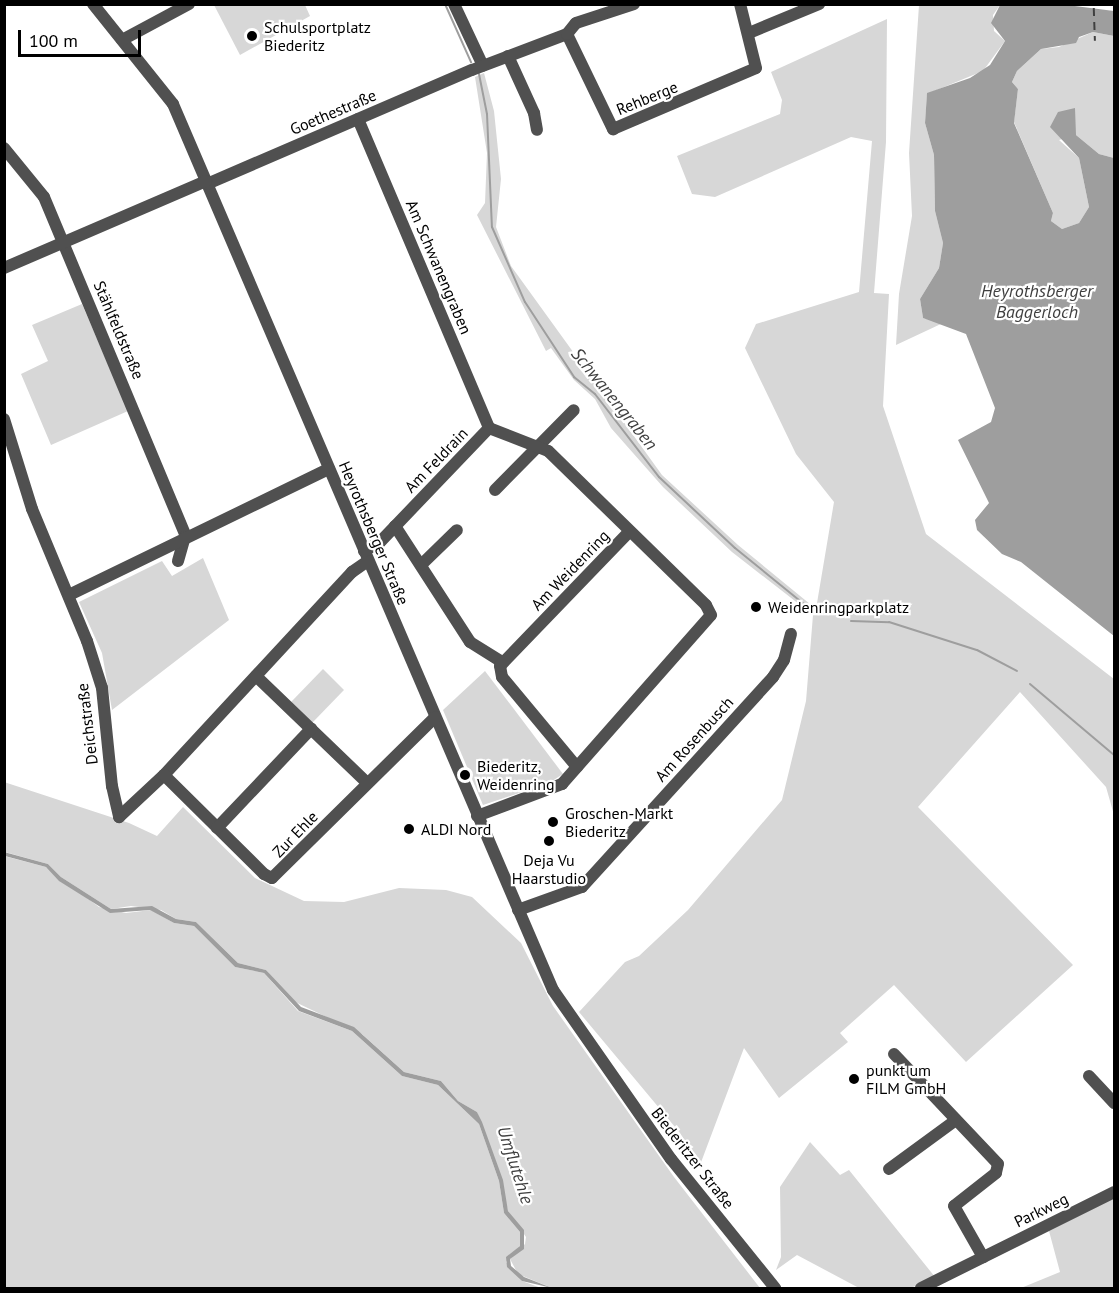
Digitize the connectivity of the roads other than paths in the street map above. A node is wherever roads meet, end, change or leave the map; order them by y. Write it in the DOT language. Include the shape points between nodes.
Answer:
graph roads {
  1 [pos="93,4"];
  2 [pos="189,4"];
  3 [pos="454,4"];
  4 [pos="634,4"];
  5 [pos="740,4"];
  6 [pos="819,4"];
  7 [pos="748,33"];
  8 [pos="567,34"];
  9 [pos="123,40"];
  10 [pos="508,56"];
  11 [pos="478,68"];
  12 [pos="358,119"];
  13 [pos="537,130"];
  14 [pos="4,147"];
  15 [pos="206,183"];
  16 [pos="63,243"];
  17 [pos="4,268"];
  18 [pos="574,410"];
  19 [pos="4,419"];
  20 [pos="489,428"];
  21 [pos="538,446"];
  22 [pos="329,469"];
  23 [pos="495,490"];
  24 [pos="395,526"];
  25 [pos="457,530"];
  26 [pos="630,531"];
  27 [pos="186,536"];
  28 [pos="366,556"];
  29 [pos="178,561"];
  30 [pos="421,566"];
  31 [pos="69,595"];
  32 [pos="792,634"];
  33 [pos="502,662"];
  34 [pos="256,676"];
  35 [pos="435,717"];
  36 [pos="311,729"];
  37 [pos="577,767"];
  38 [pos="164,775"];
  39 [pos="367,783"];
  40 [pos="477,816"];
  41 [pos="217,828"];
  42 [pos="518,910"];
  43 [pos="588,1044"];
  44 [pos="894,1054"];
  45 [pos="1089,1076"];
  46 [pos="1114,1103"];
  47 [pos="956,1120"];
  48 [pos="889,1169"];
  49 [pos="1114,1192"];
  50 [pos="983,1257"];
  51 [pos="775,1288"];
  52 [pos="921,1288"];
  1 -- 9 [label="street, Heyrothsberger Straße"];
  2 -- 9 [label="street"];
  3 -- 11 [label="street"];
  4 -- 8 [label="street" via="576,23"];
  5 -- 7 [label="street, Rehberge"];
  6 -- 7 [label="street"];
  7 -- 8 [label="street, Rehberge" via="757,63 752,72 613,129"];
  8 -- 10 [label="street"];
  9 -- 15 [label="street, Heyrothsberger Straße" via="170,99"];
  10 -- 11 [label="street"];
  10 -- 13 [label="street" via="534,113"];
  11 -- 12 [label="street, Goethestraße"];
  12 -- 15 [label="street, Goethestraße"];
  12 -- 20 [label="street, Am Schwanengraben"];
  14 -- 16 [label="street, Stählfeldstraße" via="39,188"];
  15 -- 16 [label="street, Goethestraße"];
  15 -- 22 [label="street, Heyrothsberger Straße"];
  16 -- 17 [label="street, Goethestraße"];
  16 -- 27 [label="street, Stählfeldstraße"];
  18 -- 21 [label="street"];
  19 -- 31 [label="street, Deichstraße" via="32,508"];
  20 -- 21 [label="street, Am Feldrain"];
  20 -- 24 [label="street, Am Feldrain"];
  21 -- 23 [label="street"];
  21 -- 26 [label="street, Am Feldrain" via="548,451"];
  22 -- 27 [label="street"];
  22 -- 28 [label="street, Heyrothsberger Straße"];
  24 -- 28 [label="street, Am Feldrain"];
  24 -- 30 [label="street"];
  25 -- 30 [label="street"];
  26 -- 33 [label="street, Am Weidenring"];
  26 -- 37 [label="street, Am Weidenring" via="706,605 711,615"];
  27 -- 29 [label="street"];
  27 -- 31 [label="street" via="171,547"];
  28 -- 34 [label="street"];
  28 -- 35 [label="street, Heyrothsberger Straße"];
  30 -- 33 [label="street" via="470,642"];
  31 -- 38 [label="street, Deichstraße" via="102,688 119,817"];
  32 -- 42 [label="street, Am Rosenbusch" via="784,660 773,677 582,887"];
  33 -- 37 [label="street" via="502,676"];
  34 -- 36 [label="street"];
  34 -- 38 [label="street"];
  35 -- 39 [label="street, Zur Ehle"];
  35 -- 40 [label="street, Heyrothsberger Straße"];
  36 -- 39 [label="street"];
  36 -- 41 [label="street"];
  37 -- 40 [label="street, Am Weidenring" via="555,788"];
  38 -- 41 [label="street, Zur Ehle"];
  39 -- 41 [label="street, Zur Ehle" via="272,878"];
  40 -- 42 [label="street, Heyrothsberger Straße"];
  42 -- 43 [label="street, Heyrothsberger Straße" via="553,990"];
  43 -- 51 [label="street, Biederitzer Straße" via="671,1159"];
  44 -- 47 [label="street"];
  45 -- 46 [label="street"];
  47 -- 48 [label="street"];
  47 -- 50 [label="street" via="999,1167 954,1206 955,1214"];
  49 -- 50 [label="street, Parkweg"];
  50 -- 52 [label="street, Parkweg"];
}
